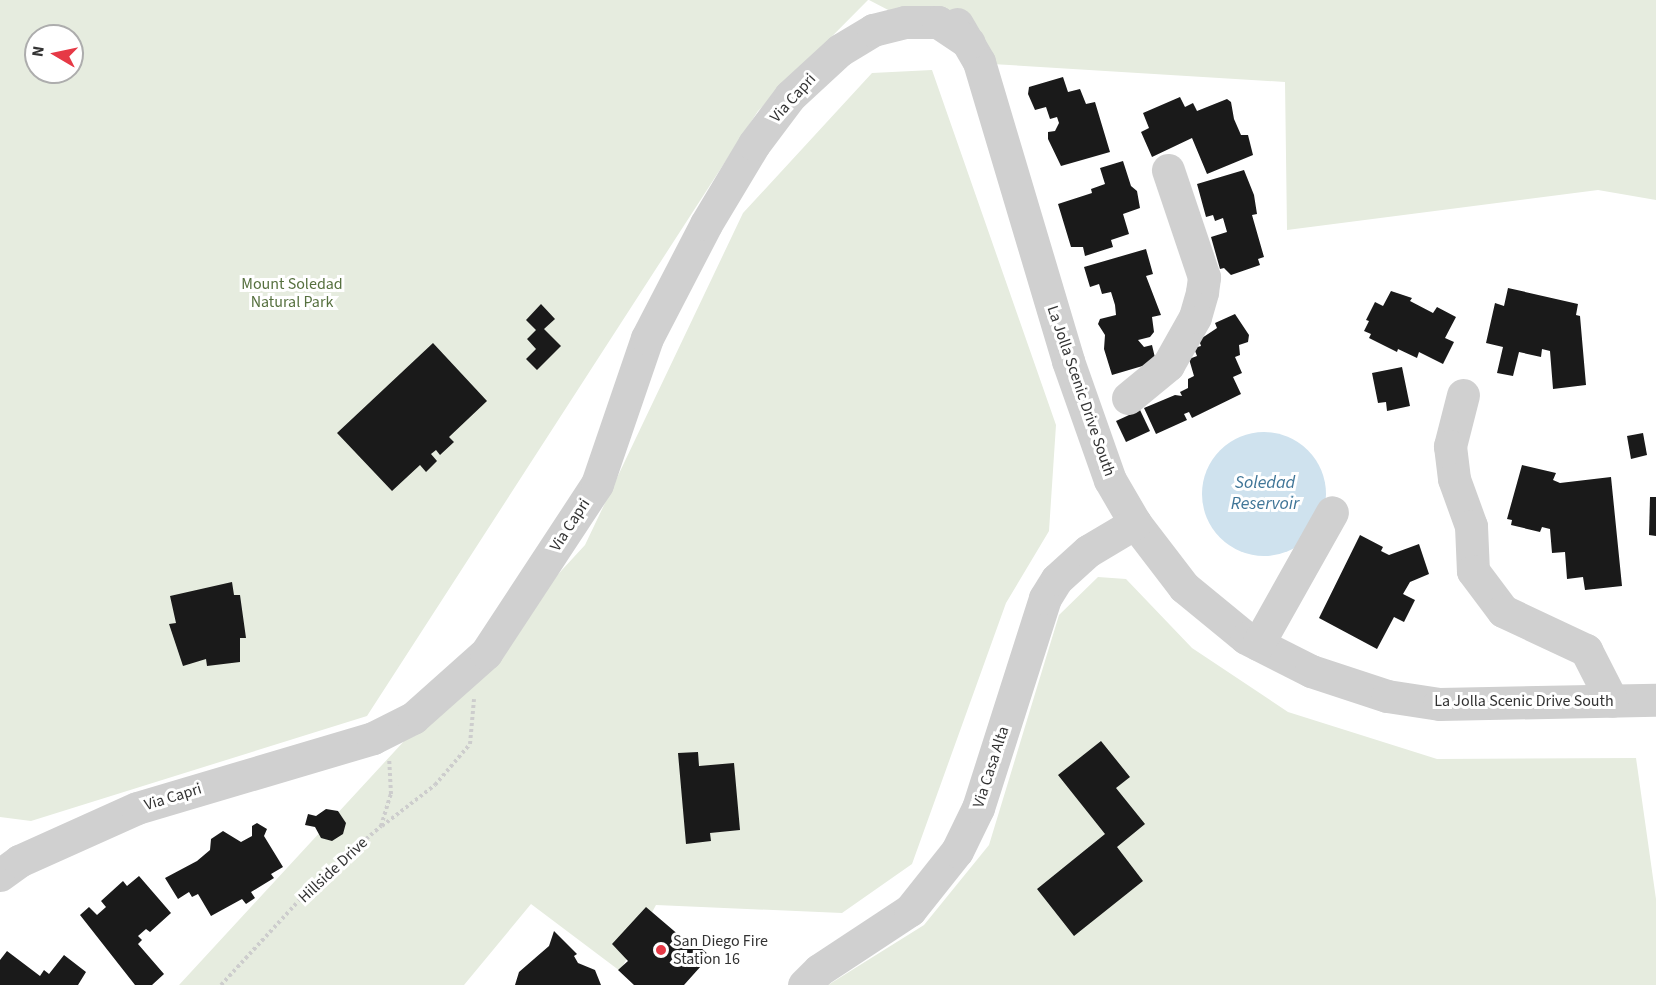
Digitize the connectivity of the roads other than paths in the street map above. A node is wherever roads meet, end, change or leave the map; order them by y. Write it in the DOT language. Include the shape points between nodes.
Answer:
graph roads {
  1 [pos="941,0"];
  2 [pos="969,43"];
  3 [pos="1168,170"];
  4 [pos="1463,395"];
  5 [pos="1087,414"];
  6 [pos="1332,512"];
  7 [pos="1135,523"];
  8 [pos="1258,644"];
  9 [pos="1656,700"];
  10 [pos="1612,701"];
  11 [pos="0,875"];
  12 [pos="804,985"];
  1 -- 2 [label="street, La Jolla Scenic Drive South"];
  2 -- 5 [label="street, La Jolla Scenic Drive South" via="979,62"];
  2 -- 11 [label="street, Via Capri" via="938,22 905,22 873,30 840,50 790,96 754,144 706,224 647,338 597,484 486,653 413,718 373,738 137,808 19,861"];
  3 -- 5 [label="street" via="1204,277 1195,317 1168,365 1128,398 1121,413 1102,420"];
  4 -- 10 [label="street" via="1450,446 1454,479 1471,526 1473,571 1503,611 1586,650"];
  5 -- 7 [label="street, La Jolla Scenic Drive South" via="1110,480"];
  6 -- 8 [label="street"];
  7 -- 8 [label="street, La Jolla Scenic Drive South" via="1185,587"];
  7 -- 12 [label="street, Via Casa Alta" via="1088,551 1057,579 1045,598 978,808 957,851 910,910 819,970"];
  8 -- 10 [label="street, La Jolla Scenic Drive South" via="1311,671 1387,696 1439,704"];
  9 -- 10 [label="street, La Jolla Scenic Drive South"];
}
